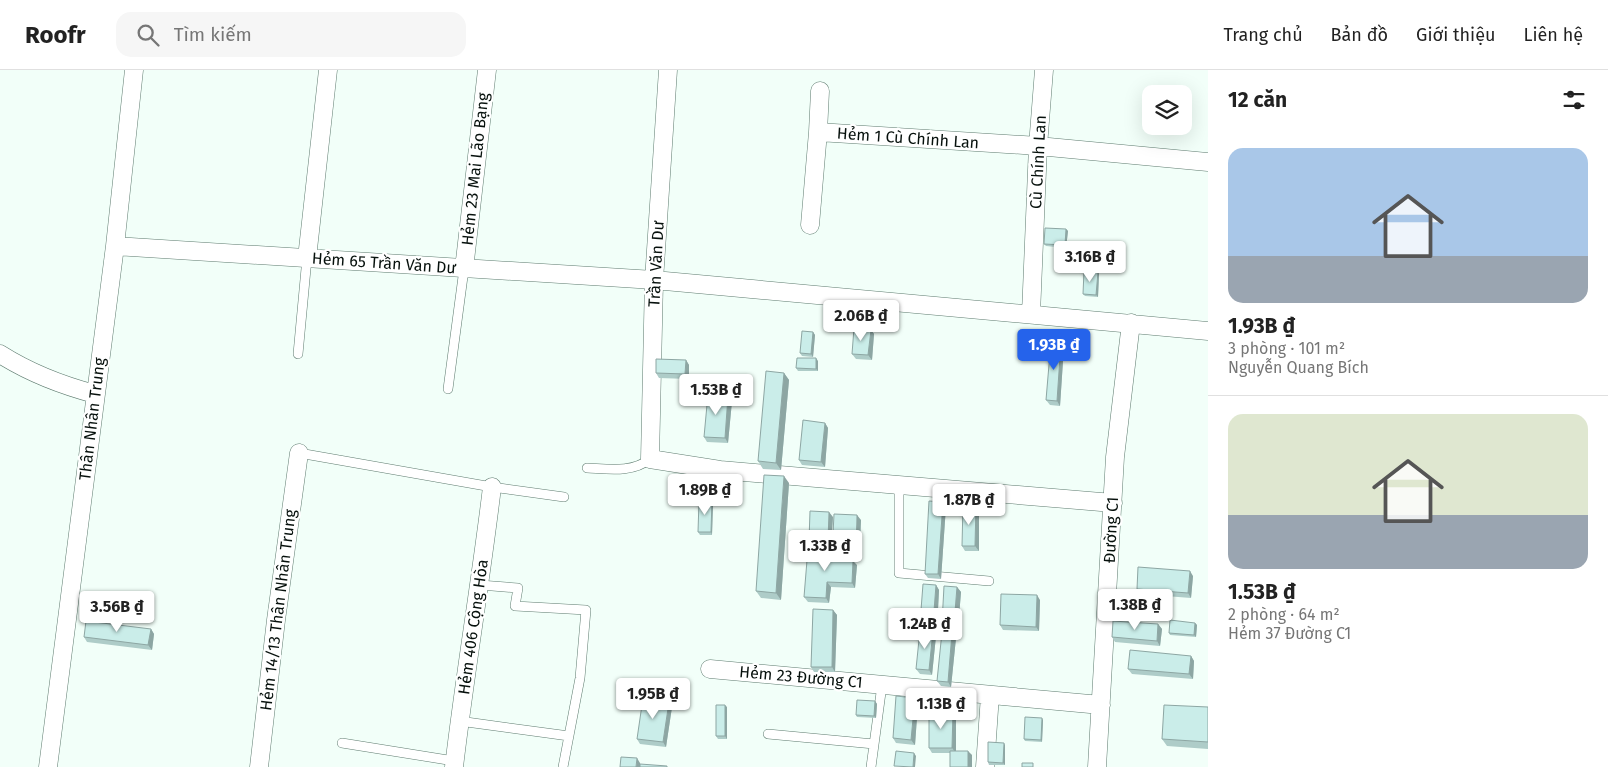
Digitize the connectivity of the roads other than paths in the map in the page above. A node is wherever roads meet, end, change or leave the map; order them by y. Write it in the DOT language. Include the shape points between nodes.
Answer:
graph roads {
  1 [pos="134,70"];
  2 [pos="328,70"];
  3 [pos="486,70"];
  4 [pos="668,70"];
  5 [pos="1044,70"];
  6 [pos="820,91"];
  7 [pos="818,132"];
  8 [pos="1038,146"];
  9 [pos="1208,162"];
  10 [pos="810,225"];
  11 [pos="115,246"];
  12 [pos="307,258"];
  13 [pos="464,268"];
  14 [pos="654,280"];
  15 [pos="1031,314"];
  16 [pos="1131,323"];
  17 [pos="1208,331"];
  18 [pos="0,354"];
  19 [pos="298,354"];
  20 [pos="448,389"];
  21 [pos="95,394"];
  22 [pos="299,454"];
  23 [pos="650,459"];
  24 [pos="587,468"];
  25 [pos="899,485"];
  26 [pos="492,487"];
  27 [pos="564,497"];
  28 [pos="1113,503"];
  29 [pos="989,581"];
  30 [pos="480,585"];
  31 [pos="710,669"];
  32 [pos="882,685"];
  33 [pos="990,695"];
  34 [pos="1101,705"];
  35 [pos="459,721"];
  36 [pos="768,734"];
  37 [pos="569,736"];
  38 [pos="342,744"];
  39 [pos="874,744"];
  40 [pos="454,764"];
  41 [pos="48,767"];
  42 [pos="259,767"];
  43 [pos="563,767"];
  44 [pos="871,767"];
  45 [pos="985,767"];
  46 [pos="1097,767"];
  1 -- 11 [label="street, Thân Nhân Trung"];
  2 -- 12 [label="street"];
  3 -- 13 [label="street, Hẻm 23 Mai Lão Bạng"];
  4 -- 14 [label="street, Trần Văn Dư"];
  5 -- 8 [label="street, Cù Chính Lan"];
  6 -- 7 [label="street, Hẻm 1 Cù Chính Lan"];
  7 -- 8 [label="street, Hẻm 1 Cù Chính Lan"];
  7 -- 10 [label="street"];
  8 -- 9 [label="street, Hẻm 1 Cù Chính Lan"];
  8 -- 15 [label="street, Cù Chính Lan"];
  11 -- 12 [label="street, Hẻm 65 Trần Văn Dư"];
  11 -- 21 [label="street, Thân Nhân Trung"];
  12 -- 13 [label="street, Hẻm 65 Trần Văn Dư"];
  12 -- 19 [label="lane"];
  13 -- 14 [label="street, Hẻm 65 Trần Văn Dư"];
  13 -- 20 [label="lane"];
  14 -- 15 [label="street, Hẻm 65 Trần Văn Dư"];
  14 -- 23 [label="street, Trần Văn Dư"];
  15 -- 16 [label="street, Hẻm 65 Trần Văn Dư"];
  16 -- 17 [label="street, Hẻm 65 Trần Văn Dư"];
  16 -- 28 [label="street, Đường C1" via="1115,457"];
  18 -- 21 [label="street" via="42,377"];
  21 -- 41 [label="street, Thân Nhân Trung"];
  22 -- 26 [label="lane"];
  22 -- 42 [label="street, Hẻm 14/13 Thân Nhân Trung"];
  23 -- 24 [label="lane" via="642,466 622,470"];
  23 -- 25 [label="street" via="720,470"];
  25 -- 28 [label="street"];
  25 -- 29 [label="lane" via="899,573"];
  26 -- 27 [label="lane"];
  26 -- 30 [label="street, Hẻm 406 Cộng Hòa"];
  28 -- 34 [label="street, Đường C1"];
  30 -- 35 [label="street, Hẻm 406 Cộng Hòa"];
  30 -- 37 [label="lane" via="518,588 515,606 586,610 580,678"];
  31 -- 32 [label="street, Hẻm 23 Đường C1"];
  32 -- 33 [label="street, Hẻm 23 Đường C1"];
  32 -- 39 [label="lane"];
  33 -- 34 [label="street, Hẻm 23 Đường C1"];
  33 -- 45 [label="street"];
  34 -- 46 [label="street, Đường C1"];
  35 -- 37 [label="lane"];
  35 -- 40 [label="street, Hẻm 406 Cộng Hòa"];
  36 -- 39 [label="lane"];
  37 -- 43 [label="lane"];
  38 -- 40 [label="lane"];
  39 -- 44 [label="lane"];
}
